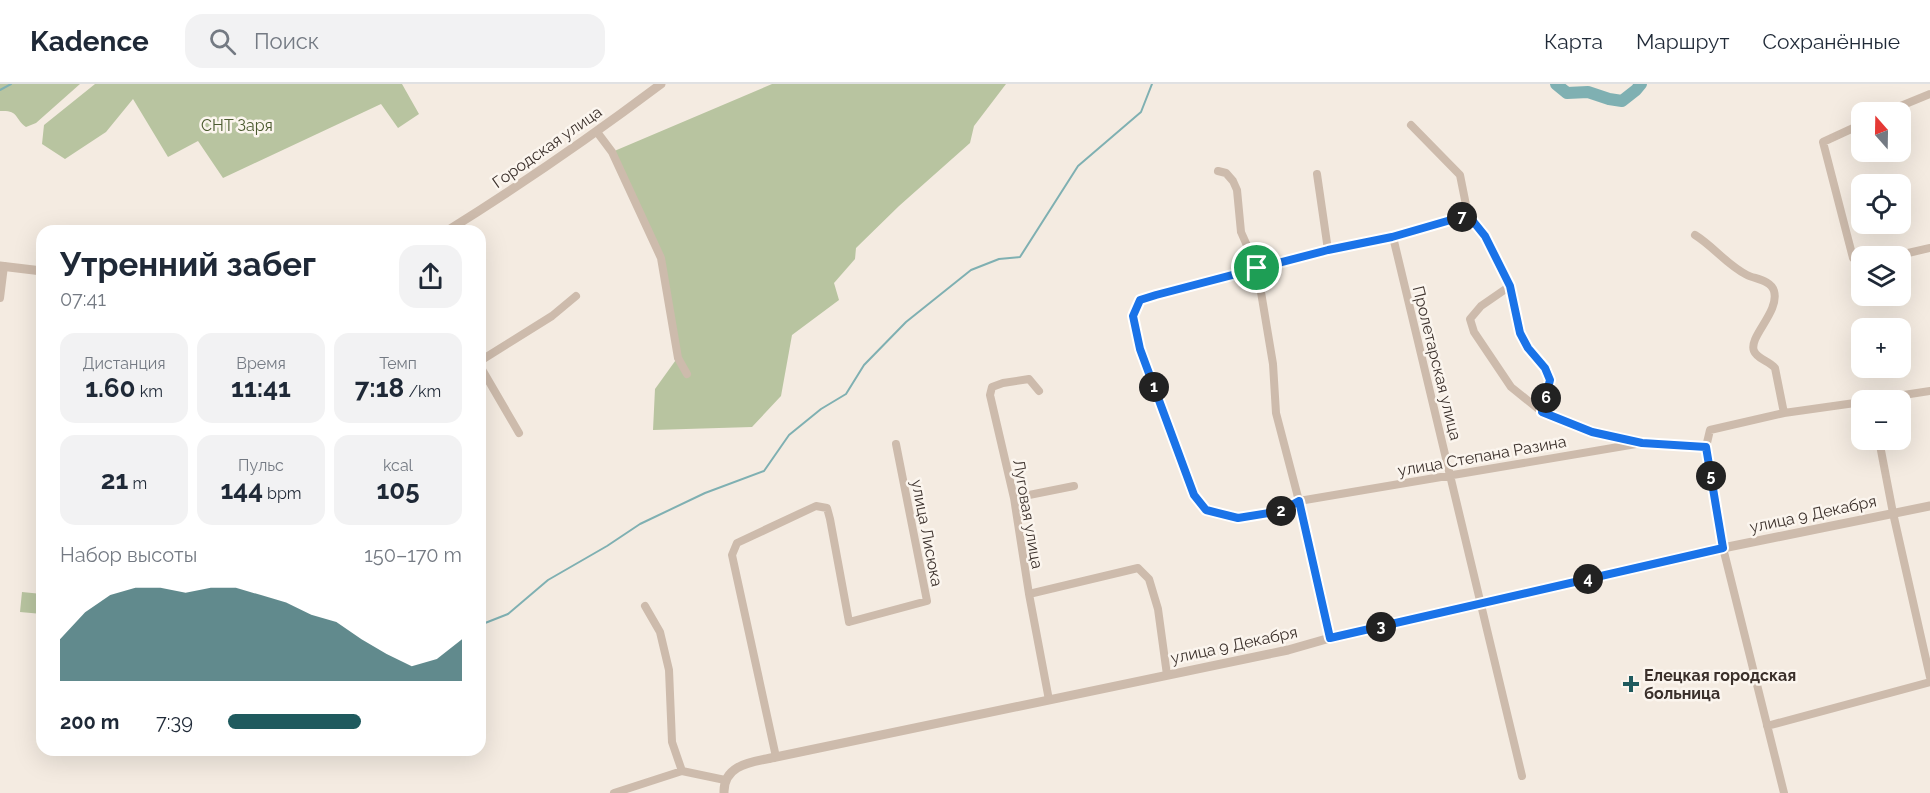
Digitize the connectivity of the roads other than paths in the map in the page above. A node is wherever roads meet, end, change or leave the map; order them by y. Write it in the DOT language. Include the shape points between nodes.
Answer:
graph roads {
  1 [pos="661,84"];
  2 [pos="1930,94"];
  3 [pos="1910,102"];
  4 [pos="1411,125"];
  5 [pos="1851,129"];
  6 [pos="597,132"];
  7 [pos="1218,171"];
  8 [pos="1317,174"];
  9 [pos="1468,215"];
  10 [pos="457,225"];
  11 [pos="1695,235"];
  12 [pos="1392,237"];
  13 [pos="1930,248"];
  14 [pos="1328,250"];
  15 [pos="1851,250"];
  16 [pos="1911,252"];
  17 [pos="2,266"];
  18 [pos="1257,268"];
  19 [pos="36,270"];
  20 [pos="1510,286"];
  21 [pos="576,296"];
  22 [pos="0,298"];
  23 [pos="486,357"];
  24 [pos="687,374"];
  25 [pos="486,376"];
  26 [pos="1039,391"];
  27 [pos="1930,391"];
  28 [pos="1911,394"];
  29 [pos="1851,404"];
  30 [pos="1542,412"];
  31 [pos="1784,413"];
  32 [pos="519,432"];
  33 [pos="1642,443"];
  34 [pos="896,444"];
  35 [pos="1706,447"];
  36 [pos="1881,450"];
  37 [pos="1450,475"];
  38 [pos="1074,486"];
  39 [pos="1014,498"];
  40 [pos="1299,501"];
  41 [pos="1930,506"];
  42 [pos="1893,513"];
  43 [pos="1723,548"];
  44 [pos="1029,594"];
  45 [pos="1480,604"];
  46 [pos="645,606"];
  47 [pos="1330,638"];
  48 [pos="1167,675"];
  49 [pos="1930,679"];
  50 [pos="1049,700"];
  51 [pos="1767,726"];
  52 [pos="776,757"];
  53 [pos="682,771"];
  54 [pos="1522,776"];
  55 [pos="725,780"];
  56 [pos="614,793"];
  57 [pos="724,793"];
  58 [pos="1784,793"];
  1 -- 6 [label="street, Городская улица"];
  2 -- 3 [label="street"];
  4 -- 9 [label="street" via="1460,175"];
  5 -- 15 [label="street" via="1823,142"];
  6 -- 10 [label="street, Городская улица"];
  6 -- 24 [label="street" via="612,152 661,258 678,358"];
  7 -- 18 [label="street" via="1226,173 1238,190 1241,232"];
  8 -- 14 [label="street"];
  9 -- 12 [label="street"];
  9 -- 20 [label="street" via="1485,236"];
  11 -- 31 [label="street" via="1730,264 1771,286 1774,292 1772,308 1753,349 1775,368"];
  12 -- 14 [label="street"];
  12 -- 37 [label="street, Пролетарская улица"];
  13 -- 16 [label="street"];
  14 -- 18 [label="street"];
  17 -- 19 [label="street"];
  17 -- 22 [label="street"];
  18 -- 40 [label="street" via="1273,364 1276,412"];
  18 -- 40 [label="street, улица Степана Разина" via="1140,300 1133,316 1140,349 1194,495 1206,510 1238,518 1281,511"];
  20 -- 30 [label="street" via="1520,333 1550,380"];
  20 -- 30 [label="street" via="1481,306 1470,320 1511,387"];
  21 -- 23 [label="street" via="552,316"];
  25 -- 32 [label="street"];
  26 -- 39 [label="street, Луговая улица" via="1029,379 992,387 990,395"];
  27 -- 28 [label="street"];
  29 -- 31 [label="street"];
  30 -- 33 [label="street" via="1592,432"];
  31 -- 35 [label="street" via="1710,430"];
  33 -- 35 [label="street, улица Степана Разина"];
  33 -- 37 [label="street, улица Степана Разина"];
  34 -- 52 [label="street, улица Лисюка" via="927,601 849,622 827,508 816,506 737,543 732,555"];
  35 -- 43 [label="street"];
  36 -- 42 [label="street"];
  37 -- 40 [label="street, улица Степана Разина"];
  37 -- 45 [label="street, Пролетарская улица"];
  38 -- 39 [label="street"];
  39 -- 44 [label="street, Луговая улица"];
  40 -- 47 [label="street"];
  41 -- 42 [label="street, улица 9 Декабря"];
  42 -- 43 [label="street, улица 9 Декабря"];
  42 -- 49 [label="street"];
  43 -- 45 [label="street, улица 9 Декабря"];
  43 -- 51 [label="street"];
  44 -- 48 [label="street" via="1137,568 1149,579 1158,609"];
  44 -- 50 [label="street, Луговая улица"];
  45 -- 47 [label="street, улица 9 Декабря"];
  45 -- 54 [label="street, Пролетарская улица"];
  46 -- 53 [label="street" via="660,632 669,670 672,742"];
  47 -- 48 [label="street, улица 9 Декабря"];
  48 -- 50 [label="street, улица 9 Декабря"];
  49 -- 51 [label="street"];
  50 -- 52 [label="street, улица 9 Декабря"];
  51 -- 58 [label="street"];
  52 -- 55 [label="street, улица 9 Декабря" via="737,767"];
  53 -- 55 [label="street"];
  53 -- 56 [label="street"];
  55 -- 57 [label="street"];
}
